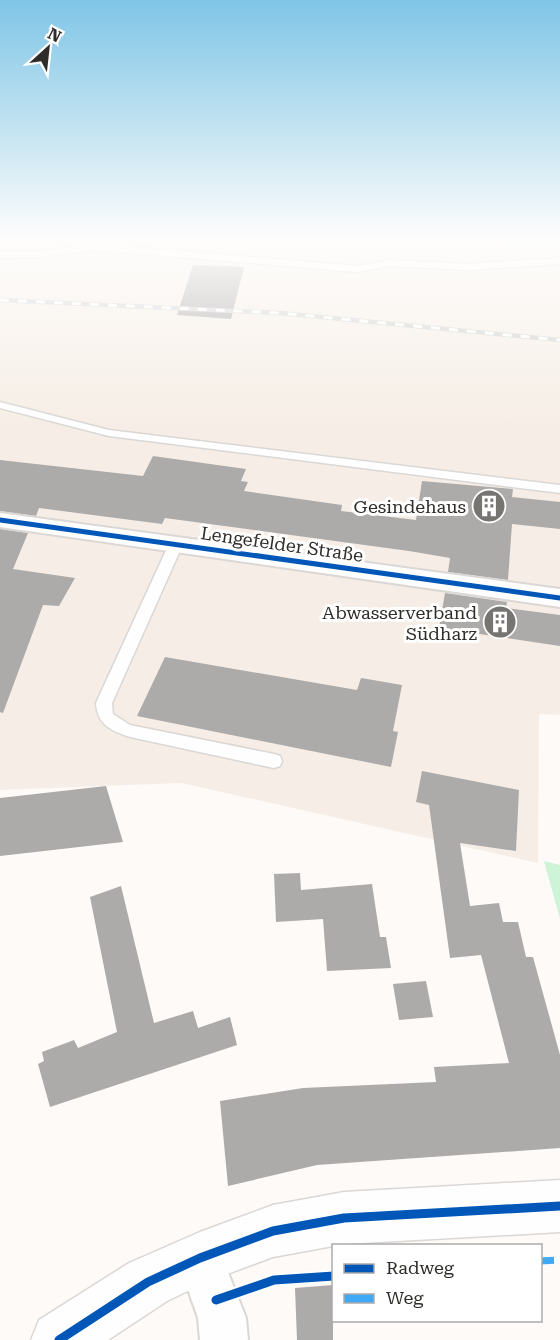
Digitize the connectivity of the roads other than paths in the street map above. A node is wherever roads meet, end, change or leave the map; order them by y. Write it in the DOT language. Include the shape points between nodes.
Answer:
graph roads {
  1 [pos="0,405"];
  2 [pos="560,489"];
  3 [pos="0,520"];
  4 [pos="176,544"];
  5 [pos="560,598"];
  6 [pos="274,761"];
  7 [pos="560,1206"];
  8 [pos="200,1258"];
  9 [pos="59,1340"];
  10 [pos="224,1340"];
  1 -- 2 [label="lane" via="108,433"];
  3 -- 4 [label="street, Lengefelder Straße"];
  4 -- 5 [label="street, Lengefelder Straße"];
  4 -- 6 [label="lane" via="104,703 107,720 129,731"];
  7 -- 8 [label="street" via="344,1218 273,1232"];
  8 -- 9 [label="street" via="148,1282"];
  8 -- 10 [label="street" via="222,1318"];
}
